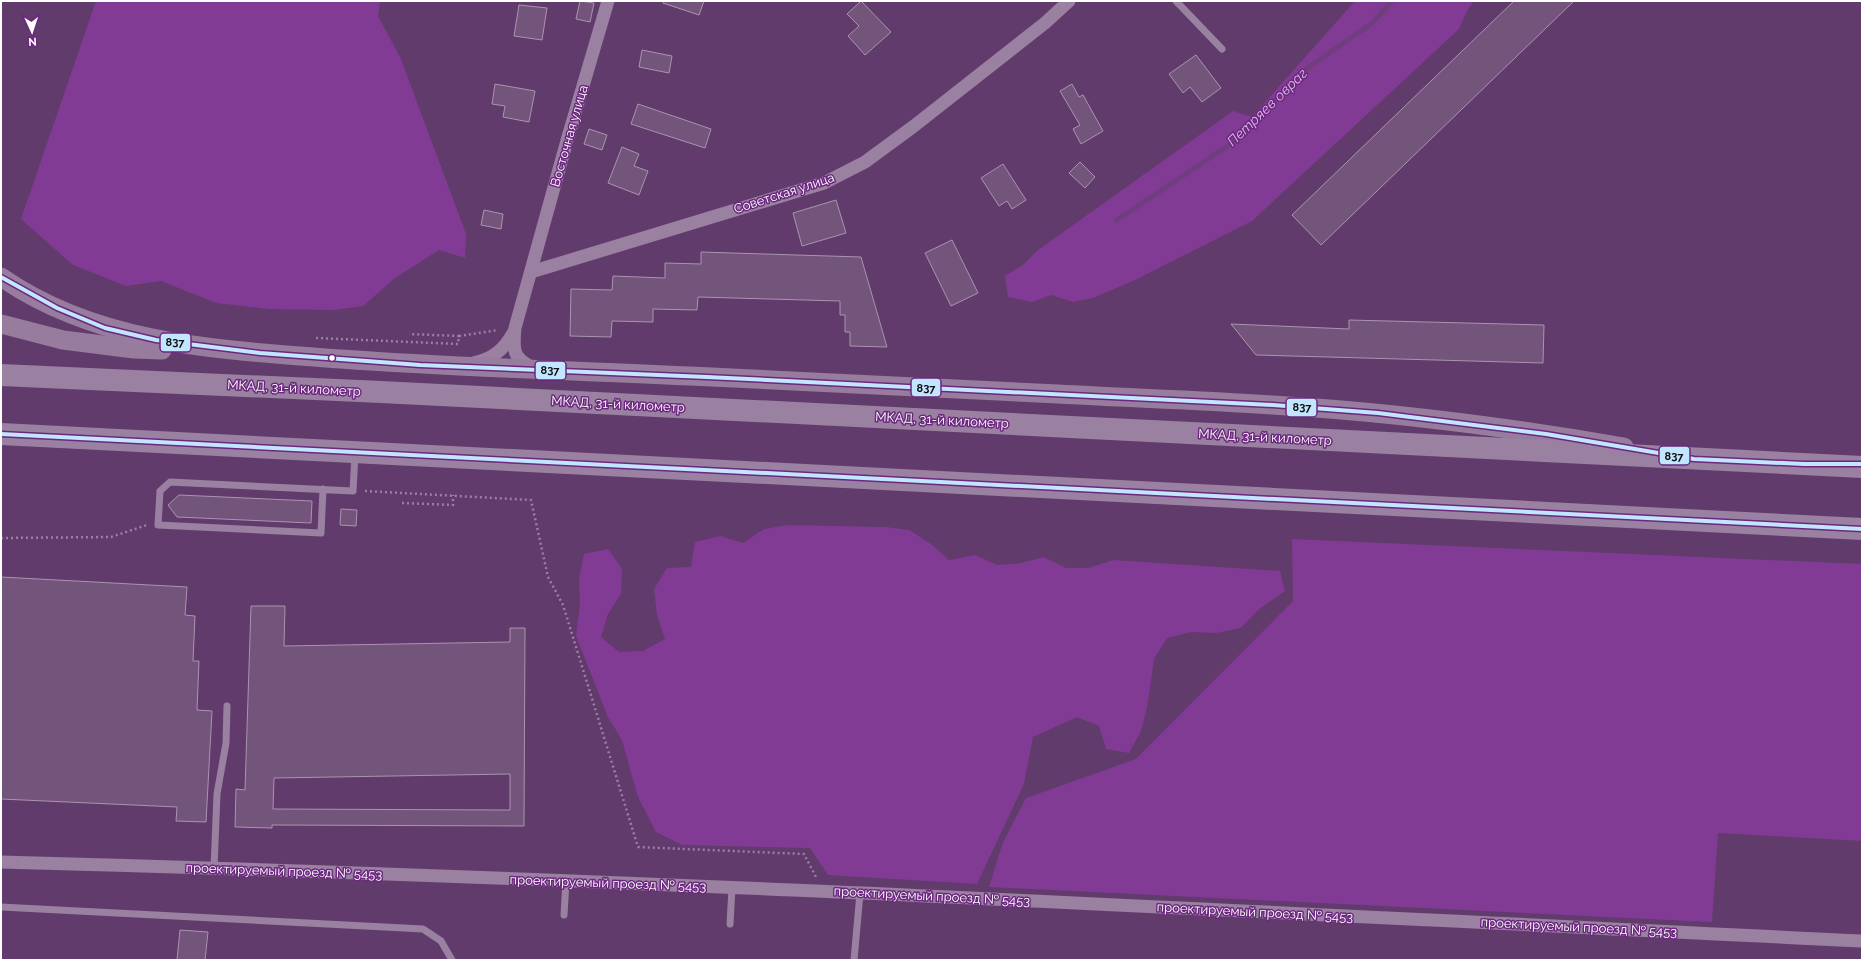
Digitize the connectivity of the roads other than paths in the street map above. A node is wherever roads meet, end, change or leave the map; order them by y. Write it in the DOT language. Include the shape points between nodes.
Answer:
graph roads {
  1 [pos="608,1"];
  2 [pos="1068,1"];
  3 [pos="1176,1"];
  4 [pos="1222,49"];
  5 [pos="531,272"];
  6 [pos="1,276"];
  7 [pos="1,324"];
  8 [pos="516,328"];
  9 [pos="260,353"];
  10 [pos="461,367"];
  11 [pos="539,370"];
  12 [pos="11,375"];
  13 [pos="1,434"];
  14 [pos="30,436"];
  15 [pos="1,442"];
  16 [pos="355,453"];
  17 [pos="1694,459"];
  18 [pos="1862,467"];
  19 [pos="323,489"];
  20 [pos="1862,529"];
  21 [pos="227,706"];
  22 [pos="1,862"];
  23 [pos="214,868"];
  24 [pos="566,881"];
  25 [pos="732,888"];
  26 [pos="860,893"];
  27 [pos="1,908"];
  28 [pos="564,915"];
  29 [pos="730,924"];
  30 [pos="1862,941"];
  31 [pos="452,960"];
  32 [pos="854,960"];
  1 -- 5 [label="street, Восточная улица"];
  2 -- 5 [label="street, Советская улица" via="1045,23 914,126 865,162 824,183"];
  3 -- 4 [label="lane"];
  5 -- 8 [label="street"];
  6 -- 9 [label="main road" via="57,308 105,328 156,340"];
  7 -- 9 [label="main road" via="63,340 134,349"];
  8 -- 10 [label="street" via="506,346 496,354"];
  8 -- 11 [label="street" via="516,356 524,364"];
  9 -- 10 [label="main road"];
  10 -- 11 [label="main road"];
  11 -- 17 [label="main road" via="1273,405 1378,413 1546,434"];
  12 -- 17 [label="highway, МКАД, 31-й километр"];
  13 -- 14 [label="highway"];
  14 -- 15 [label="main road"];
  14 -- 16 [label="highway"];
  16 -- 19 [label="lane" via="353,490"];
  16 -- 20 [label="highway"];
  17 -- 18 [label="highway, МКАД, 31-й километр"];
  19 -- 19 [label="lane" via="321,533 158,525 160,491 170,482"];
  21 -- 23 [label="lane" via="226,743 217,794"];
  22 -- 23 [label="street, проектируемый проезд № 5453"];
  23 -- 24 [label="street, проектируемый проезд № 5453"];
  24 -- 25 [label="street, проектируемый проезд № 5453"];
  24 -- 28 [label="lane"];
  25 -- 26 [label="street, проектируемый проезд № 5453"];
  25 -- 29 [label="lane"];
  26 -- 30 [label="street, проектируемый проезд № 5453"];
  26 -- 32 [label="lane"];
  27 -- 31 [label="lane" via="423,929 441,941"];
}
